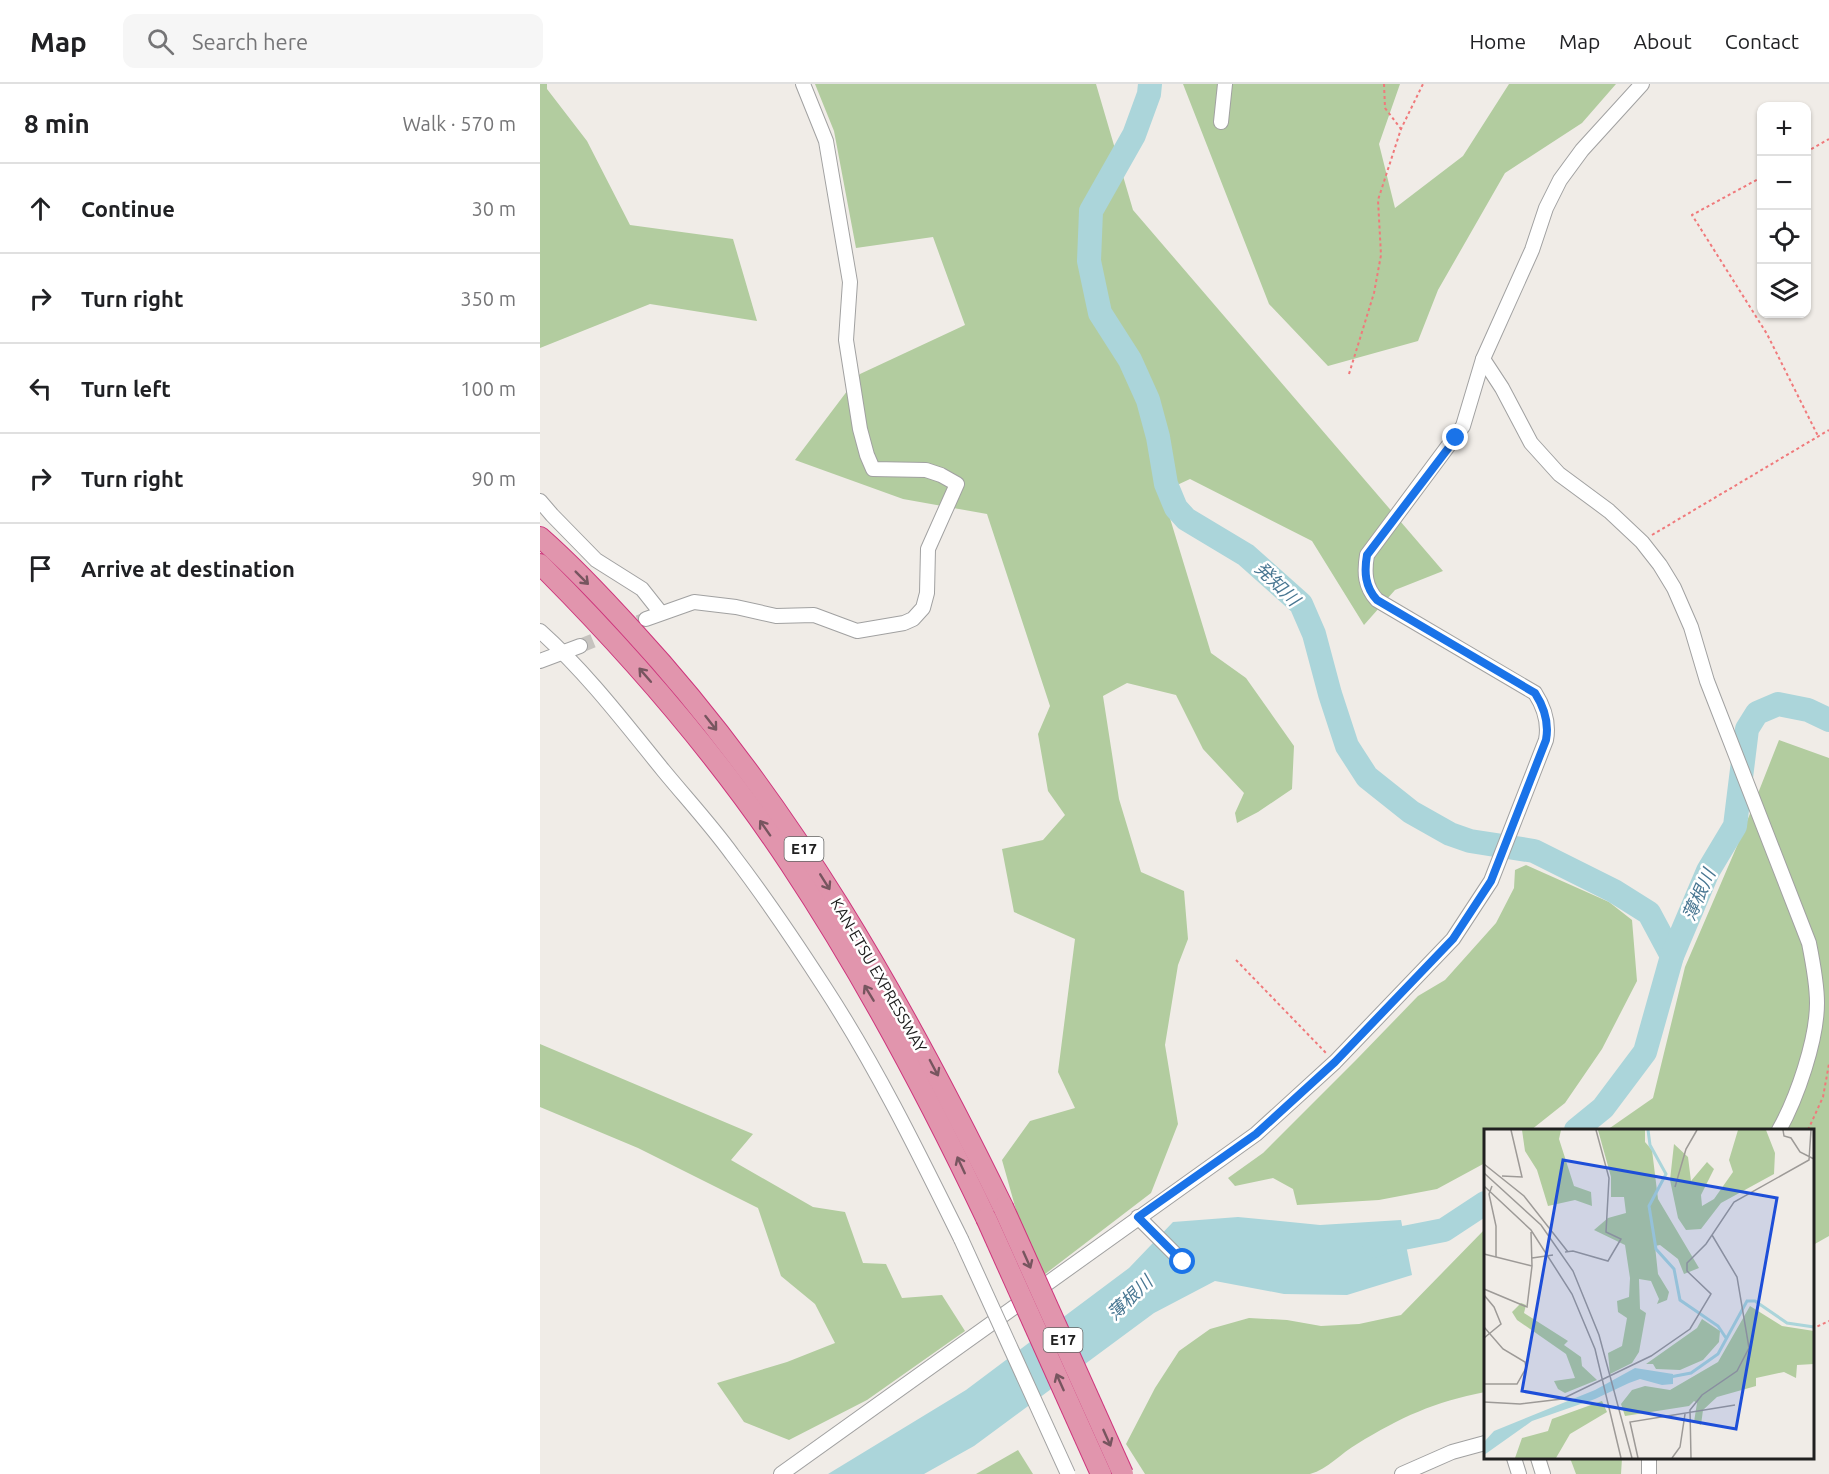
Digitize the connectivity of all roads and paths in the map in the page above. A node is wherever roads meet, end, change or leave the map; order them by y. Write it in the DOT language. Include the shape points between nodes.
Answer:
graph roads {
  1 [pos="803,84"];
  2 [pos="1225,84"];
  3 [pos="1384,84"];
  4 [pos="1423,84"];
  5 [pos="1642,84"];
  6 [pos="1221,122"];
  7 [pos="1401,129"];
  8 [pos="1829,140"];
  9 [pos="1811,149"];
  10 [pos="1757,179"];
  11 [pos="1483,359"];
  12 [pos="1349,374"];
  13 [pos="1829,430"];
  14 [pos="1818,436"];
  15 [pos="540,501"];
  16 [pos="540,537"];
  17 [pos="1642,542"];
  18 [pos="540,564"];
  19 [pos="661,613"];
  20 [pos="646,619"];
  21 [pos="540,631"];
  22 [pos="580,646"];
  23 [pos="564,653"];
  24 [pos="540,661"];
  25 [pos="1236,960"];
  26 [pos="1335,1062"];
  27 [pos="1829,1064"];
  28 [pos="1780,1129"];
  29 [pos="1809,1129"];
  30 [pos="1138,1217"];
  31 [pos="1183,1262"];
  32 [pos="1829,1321"];
  33 [pos="1814,1328"];
  34 [pos="1484,1443"];
  35 [pos="1514,1459"];
  36 [pos="1538,1459"];
  37 [pos="781,1474"];
  38 [pos="1068,1474"];
  39 [pos="1101,1474"];
  40 [pos="1123,1474"];
  41 [pos="1401,1474"];
  42 [pos="1519,1474"];
  43 [pos="1543,1474"];
  1 -- 19 [label="street" via="826,141 850,282 846,340 867,456 873,469 926,470 957,484 928,549 923,608 904,623 857,631 814,615 776,616 694,602"];
  2 -- 6 [label="street"];
  3 -- 7 [label="path" via="1385,108"];
  4 -- 7 [label="path"];
  5 -- 11 [label="street" via="1560,180"];
  7 -- 12 [label="path" via="1378,200 1381,255 1374,293"];
  8 -- 9 [label="path"];
  10 -- 14 [label="path" via="1692,215 1767,334"];
  11 -- 17 [label="street" via="1531,443 1559,474 1609,511"];
  11 -- 26 [label="street" via="1463,426 1367,555 1365,567 1369,591 1377,600 1535,693 1546,723 1546,740 1491,881 1453,939"];
  13 -- 14 [label="path"];
  14 -- 17 [label="path"];
  15 -- 19 [label="street" via="596,560 642,590"];
  16 -- 40 [label="highway, KAN-ETSU EXPRESSWAY / E17, one-way, bridge" via="659,659 711,722 809,857 932,1065 1003,1207"];
  17 -- 28 [label="street" via="1660,565 1685,612 1707,681 1809,943 1815,972 1816,1021 1799,1085"];
  39 -- 18 [label="highway, KAN-ETSU EXPRESSWAY / E17, one-way, bridge" via="951,1143 877,1006 789,863 646,675"];
  19 -- 20 [label="street"];
  21 -- 23 [label="street"];
  22 -- 23 [label="street"];
  23 -- 24 [label="street"];
  23 -- 38 [label="street, bridge" via="732,853 826,990 918,1151"];
  25 -- 26 [label="path"];
  26 -- 30 [label="street" via="1256,1134"];
  27 -- 29 [label="path" via="1823,1097"];
  30 -- 31 [label="street"];
  30 -- 37 [label="street"];
  32 -- 33 [label="path"];
  34 -- 41 [label="street"];
  35 -- 42 [label="street"];
  36 -- 43 [label="street"];
}
